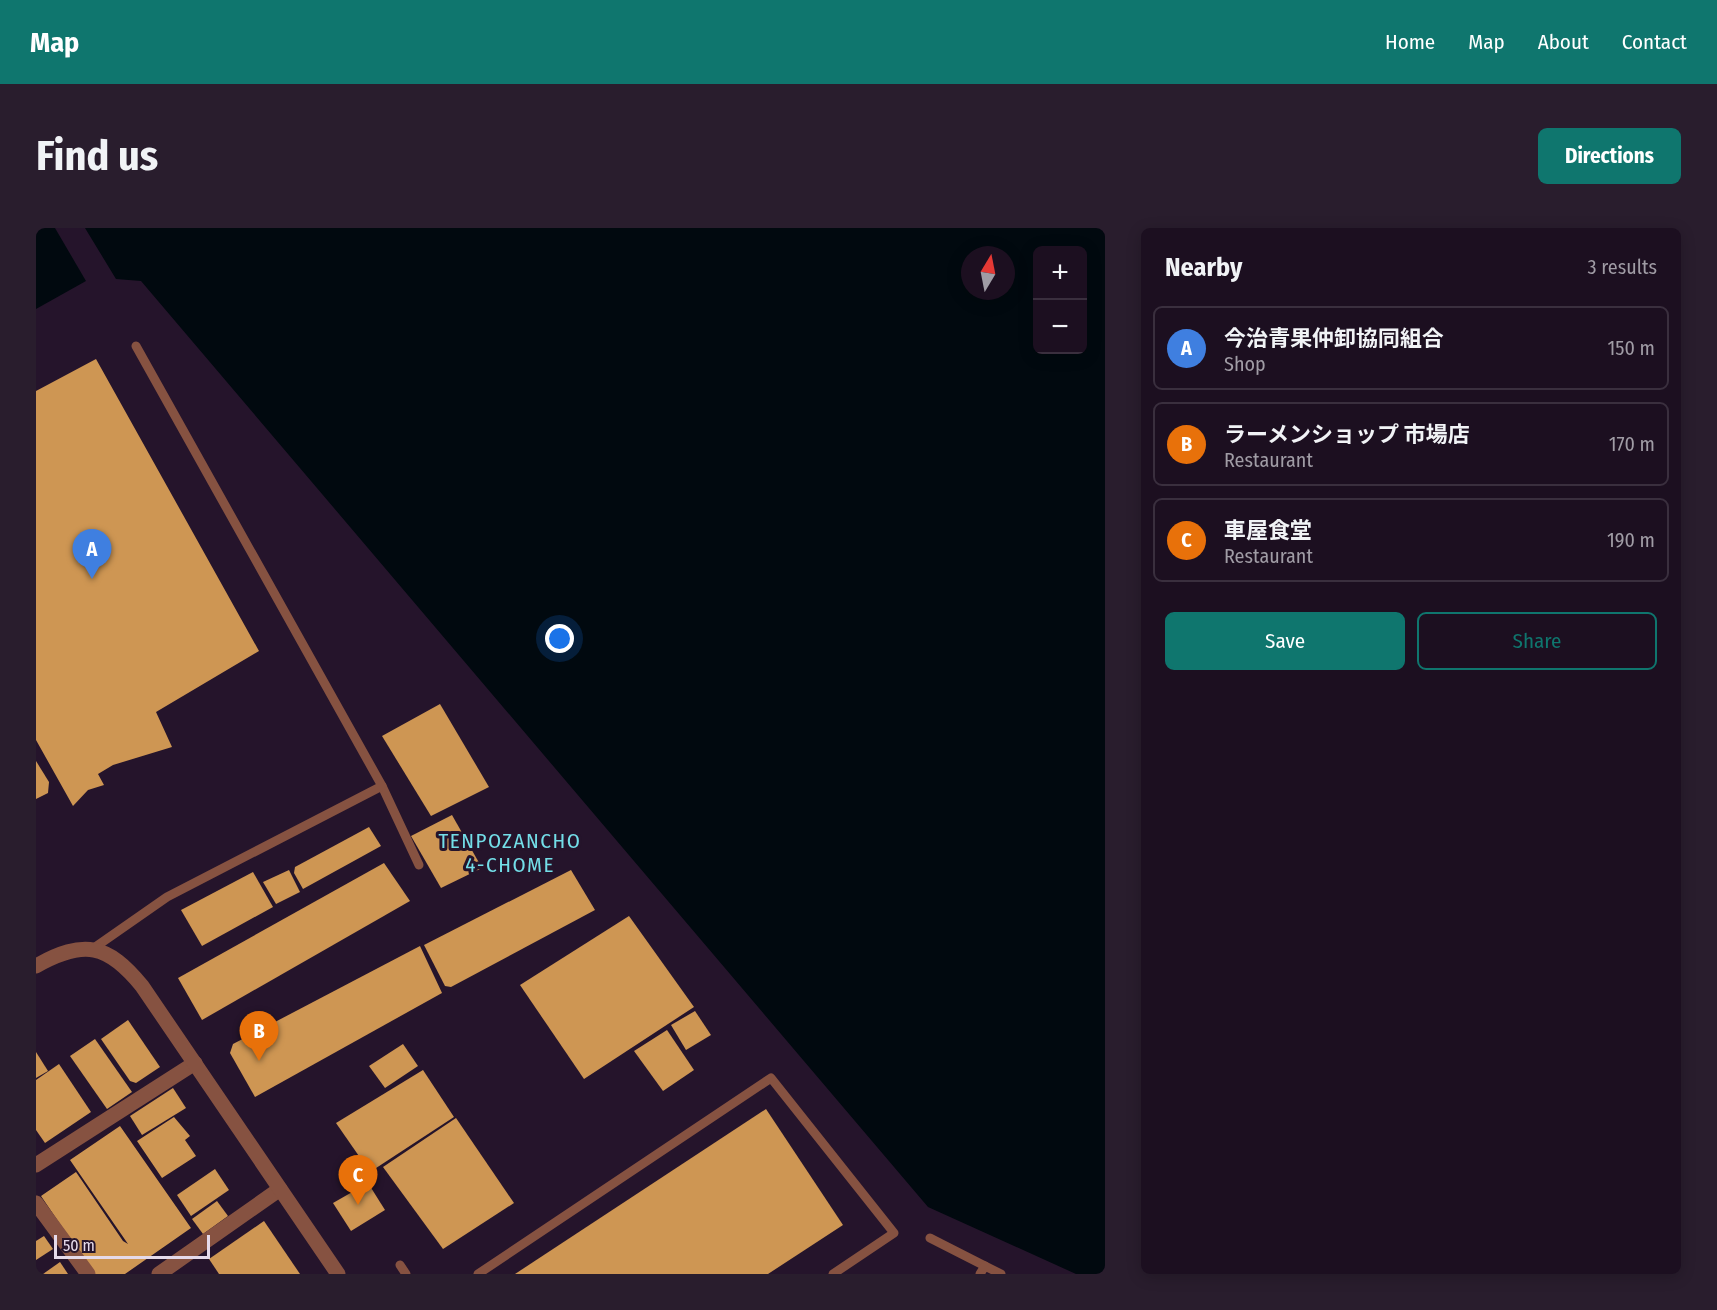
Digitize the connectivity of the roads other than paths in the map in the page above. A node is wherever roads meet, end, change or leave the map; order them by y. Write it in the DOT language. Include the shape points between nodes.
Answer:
graph roads {
  1 [pos="135,346"];
  2 [pos="382,786"];
  3 [pos="419,865"];
  4 [pos="91,950"];
  5 [pos="36,966"];
  6 [pos="195,1063"];
  7 [pos="36,1165"];
  8 [pos="280,1189"];
  9 [pos="36,1203"];
  10 [pos="930,1238"];
  11 [pos="400,1265"];
  12 [pos="982,1270"];
  13 [pos="88,1274"];
  14 [pos="159,1274"];
  15 [pos="338,1274"];
  16 [pos="406,1274"];
  17 [pos="478,1274"];
  18 [pos="833,1274"];
  19 [pos="1000,1274"];
  1 -- 2 [label="lane"];
  2 -- 3 [label="lane"];
  2 -- 4 [label="lane" via="167,897"];
  4 -- 5 [label="street" via="69,950"];
  4 -- 6 [label="street" via="109,954 125,965"];
  6 -- 7 [label="street"];
  6 -- 8 [label="street"];
  8 -- 14 [label="street"];
  8 -- 15 [label="street"];
  9 -- 13 [label="street"];
  10 -- 12 [label="lane"];
  11 -- 16 [label="lane"];
  12 -- 19 [label="lane"];
  17 -- 18 [label="lane" via="771,1078 894,1233"];
}
